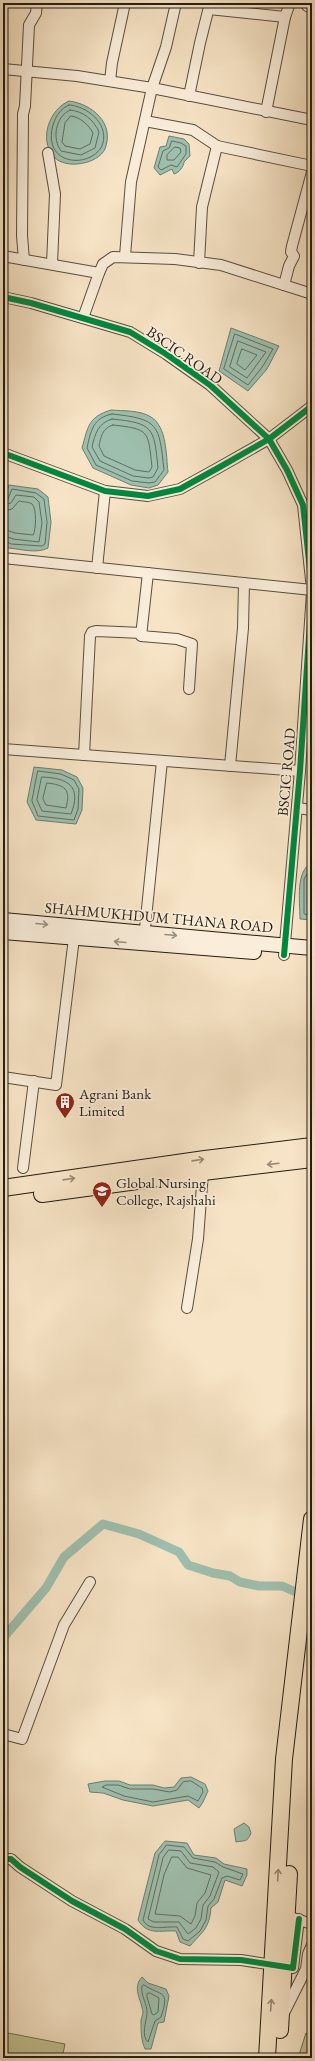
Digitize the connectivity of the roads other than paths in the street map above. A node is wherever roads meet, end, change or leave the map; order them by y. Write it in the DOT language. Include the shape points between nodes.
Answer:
graph roads {
  1 [pos="37,3"];
  2 [pos="125,3"];
  3 [pos="176,3"];
  4 [pos="290,3"];
  5 [pos="308,3"];
  6 [pos="210,6"];
  7 [pos="312,8"];
  8 [pos="285,17"];
  9 [pos="3,69"];
  10 [pos="26,70"];
  11 [pos="110,81"];
  12 [pos="152,88"];
  13 [pos="189,96"];
  14 [pos="266,112"];
  15 [pos="312,120"];
  16 [pos="145,121"];
  17 [pos="217,146"];
  18 [pos="48,153"];
  19 [pos="312,166"];
  20 [pos="312,172"];
  21 [pos="3,256"];
  22 [pos="125,256"];
  23 [pos="24,260"];
  24 [pos="199,262"];
  25 [pos="52,264"];
  26 [pos="99,273"];
  27 [pos="284,286"];
  28 [pos="312,294"];
  29 [pos="3,297"];
  30 [pos="83,318"];
  31 [pos="312,406"];
  32 [pos="269,439"];
  33 [pos="3,452"];
  34 [pos="105,491"];
  35 [pos="3,558"];
  36 [pos="97,568"];
  37 [pos="148,573"];
  38 [pos="244,583"];
  39 [pos="312,590"];
  40 [pos="142,634"];
  41 [pos="189,689"];
  42 [pos="3,749"];
  43 [pos="84,755"];
  44 [pos="162,761"];
  45 [pos="230,766"];
  46 [pos="300,771"];
  47 [pos="297,808"];
  48 [pos="312,810"];
  49 [pos="3,920"];
  50 [pos="3,932"];
  51 [pos="74,938"];
  52 [pos="144,938"];
  53 [pos="312,948"];
  54 [pos="284,950"];
  55 [pos="312,957"];
  56 [pos="3,1077"];
  57 [pos="34,1081"];
  58 [pos="312,1146"];
  59 [pos="309,1161"];
  60 [pos="23,1168"];
  61 [pos="203,1172"];
  62 [pos="3,1188"];
  63 [pos="3,1199"];
  64 [pos="187,1308"];
  65 [pos="312,1519"];
  66 [pos="90,1582"];
  67 [pos="308,1612"];
  68 [pos="3,1734"];
  69 [pos="3,1859"];
  70 [pos="293,1918"];
  71 [pos="312,1924"];
  72 [pos="312,1945"];
  73 [pos="279,1967"];
  74 [pos="281,2021"];
  75 [pos="267,2058"];
  76 [pos="278,2058"];
  1 -- 10 [label="street" via="36,13 29,25"];
  2 -- 11 [label="street"];
  3 -- 12 [label="street" via="166,47"];
  4 -- 8 [label="street"];
  5 -- 7 [label="street" via="307,6"];
  6 -- 8 [label="street"];
  6 -- 13 [label="street"];
  8 -- 14 [label="street"];
  9 -- 10 [label="street"];
  10 -- 11 [label="street"];
  10 -- 23 [label="street" via="22,173"];
  11 -- 12 [label="street"];
  12 -- 13 [label="street"];
  12 -- 16 [label="street"];
  13 -- 14 [label="street"];
  14 -- 15 [label="street"];
  16 -- 17 [label="street" via="193,130"];
  16 -- 22 [label="street" via="131,182"];
  17 -- 19 [label="street"];
  17 -- 24 [label="street" via="202,207"];
  18 -- 25 [label="street" via="55,194"];
  20 -- 27 [label="street" via="292,246 291,252 294,256"];
  21 -- 23 [label="street"];
  22 -- 24 [label="street"];
  22 -- 26 [label="street" via="113,257 103,264"];
  23 -- 25 [label="street"];
  24 -- 27 [label="street" via="221,265"];
  25 -- 26 [label="street"];
  26 -- 30 [label="street"];
  27 -- 28 [label="street"];
  29 -- 30 [label="street, BSCIC ROAD"];
  30 -- 32 [label="street, BSCIC ROAD" via="130,332 166,354 210,385"];
  31 -- 32 [label="street"];
  32 -- 34 [label="street" via="180,489 148,496"];
  32 -- 39 [label="street, BSCIC ROAD" via="303,505"];
  33 -- 34 [label="street"];
  34 -- 36 [label="street"];
  35 -- 36 [label="street"];
  36 -- 37 [label="street"];
  37 -- 38 [label="street"];
  37 -- 40 [label="street"];
  38 -- 39 [label="street"];
  38 -- 45 [label="street" via="243,628"];
  39 -- 46 [label="street, BSCIC ROAD"];
  40 -- 41 [label="street" via="141,636 177,639 192,644"];
  40 -- 43 [label="street" via="96,631 90,636"];
  42 -- 43 [label="street, BSCIC ROAD"];
  43 -- 44 [label="street, BSCIC ROAD"];
  44 -- 45 [label="street, BSCIC ROAD"];
  44 -- 52 [label="street"];
  45 -- 46 [label="street, BSCIC ROAD"];
  46 -- 47 [label="street, BSCIC ROAD"];
  47 -- 48 [label="street"];
  47 -- 54 [label="street, BSCIC ROAD"];
  49 -- 52 [label="main road, SHAHMUKHDUM THANA ROAD, one-way"];
  50 -- 51 [label="main road, SHAHMUKHDUM THANA ROAD"];
  52 -- 51 [label="main road, SHAHMUKHDUM THANA ROAD, one-way"];
  51 -- 57 [label="street" via="56,1085"];
  52 -- 54 [label="main road, SHAHMUKHDUM THANA ROAD"];
  53 -- 54 [label="main road, SHAHMUKHDUM THANA ROAD"];
  54 -- 55 [label="main road, SHAHMUKHDUM THANA ROAD"];
  56 -- 57 [label="street"];
  57 -- 60 [label="street"];
  62 -- 58 [label="main road, one-way"];
  59 -- 61 [label="main road, one-way"];
  61 -- 63 [label="main road"];
  61 -- 64 [label="street" via="198,1239"];
  65 -- 67 [label="main road" via="304,1584"];
  66 -- 68 [label="street" via="64,1625 22,1739"];
  67 -- 70 [label="main road" via="295,1759"];
  73 -- 67 [label="main road, one-way" via="284,1759"];
  69 -- 73 [label="street" via="11,1859 20,1868 72,1901 125,1929 156,1951 180,1959 241,1960"];
  70 -- 71 [label="street"];
  70 -- 73 [label="main road"];
  72 -- 74 [label="street" via="306,1969"];
  73 -- 74 [label="main road"];
  75 -- 73 [label="main road, one-way"];
  74 -- 76 [label="main road"];
}
